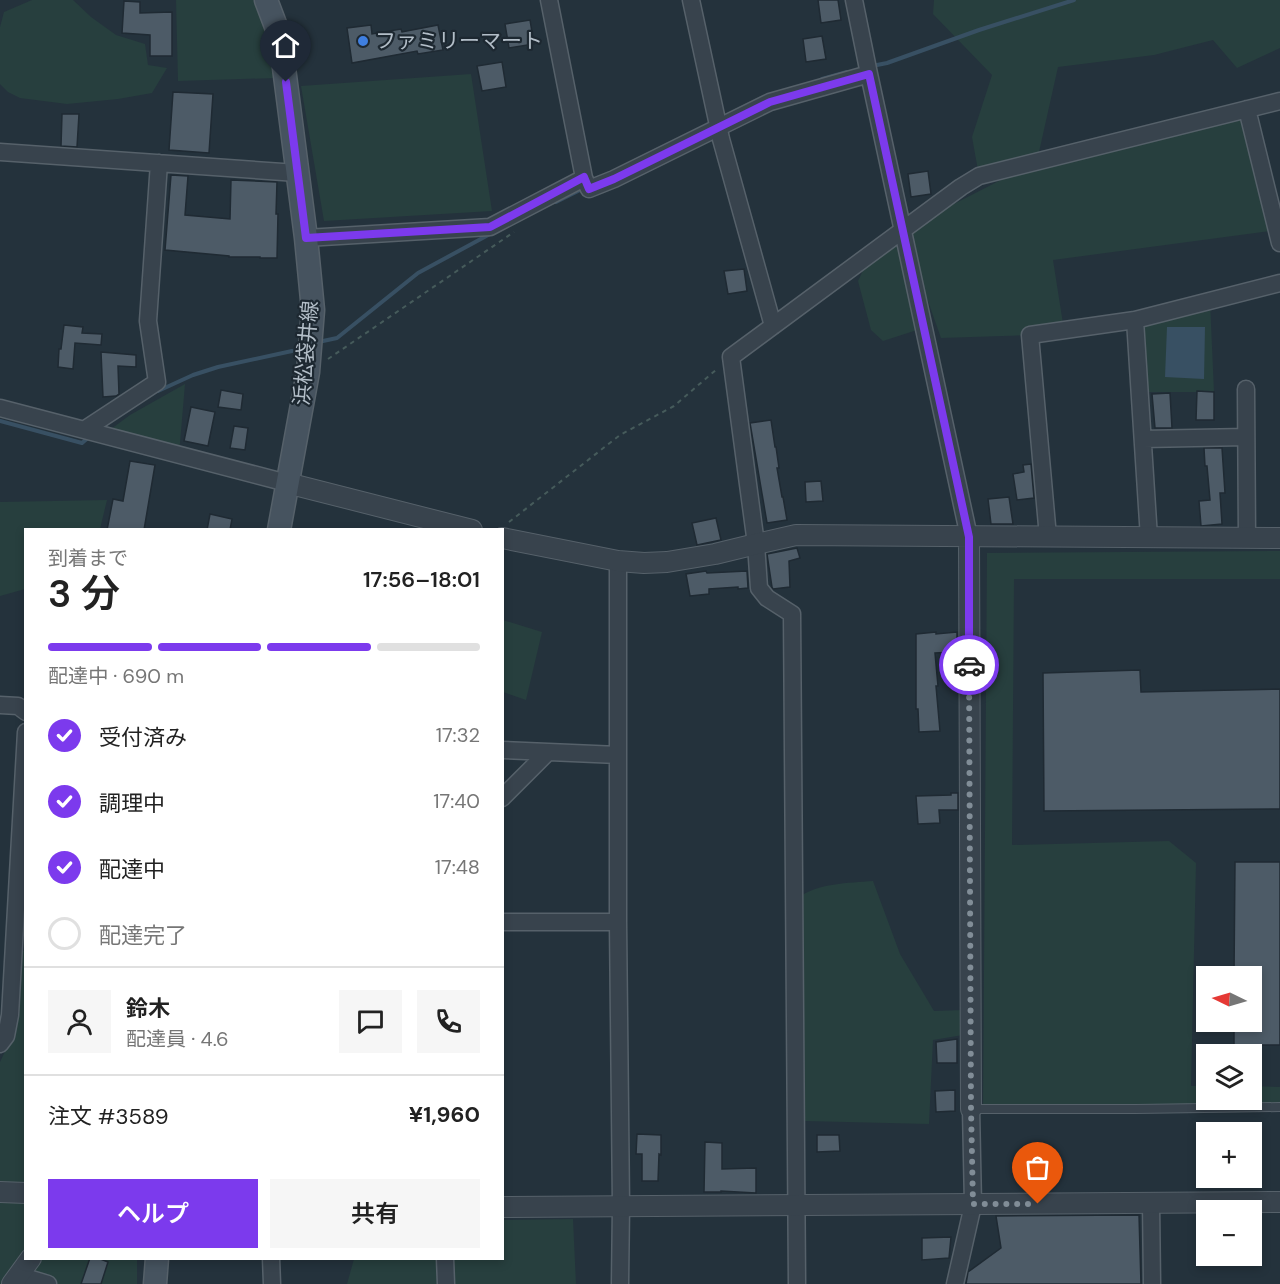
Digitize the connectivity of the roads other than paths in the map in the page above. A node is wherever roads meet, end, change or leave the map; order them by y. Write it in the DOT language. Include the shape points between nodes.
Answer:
graph roads {
  1 [pos="266,0"];
  2 [pos="549,0"];
  3 [pos="691,0"];
  4 [pos="854,0"];
  5 [pos="869,74"];
  6 [pos="1280,100"];
  7 [pos="1247,109"];
  8 [pos="717,122"];
  9 [pos="0,152"];
  10 [pos="159,163"];
  11 [pos="297,172"];
  12 [pos="586,182"];
  13 [pos="903,230"];
  14 [pos="306,238"];
  15 [pos="1280,243"];
  16 [pos="1280,283"];
  17 [pos="1135,320"];
  18 [pos="773,327"];
  19 [pos="1246,389"];
  20 [pos="0,408"];
  21 [pos="84,430"];
  22 [pos="1246,437"];
  23 [pos="1143,439"];
  24 [pos="287,483"];
  25 [pos="279,528"];
  26 [pos="465,528"];
  27 [pos="506,530"];
  28 [pos="969,537"];
  29 [pos="1048,537"];
  30 [pos="1149,538"];
  31 [pos="1247,538"];
  32 [pos="1280,538"];
  33 [pos="756,544"];
  34 [pos="618,561"];
  35 [pos="0,705"];
  36 [pos="24,710"];
  37 [pos="504,750"];
  38 [pos="548,752"];
  39 [pos="618,755"];
  40 [pos="504,796"];
  41 [pos="24,804"];
  42 [pos="504,922"];
  43 [pos="618,922"];
  44 [pos="20,948"];
  45 [pos="0,1044"];
  46 [pos="1280,1107"];
  47 [pos="971,1109"];
  48 [pos="0,1192"];
  49 [pos="24,1193"];
  50 [pos="1280,1202"];
  51 [pos="1151,1203"];
  52 [pos="973,1204"];
  53 [pos="796,1205"];
  54 [pos="621,1206"];
  55 [pos="504,1207"];
  56 [pos="30,1260"];
  57 [pos="157,1260"];
  58 [pos="271,1260"];
  59 [pos="445,1260"];
  60 [pos="15,1280"];
  61 [pos="48,1284"];
  62 [pos="154,1284"];
  63 [pos="272,1284"];
  64 [pos="446,1284"];
  65 [pos="620,1284"];
  66 [pos="797,1284"];
  67 [pos="954,1284"];
  68 [pos="1152,1284"];
  1 -- 11 [label="main road, 浜松袋井線" via="280,38"];
  2 -- 12 [label="street"];
  3 -- 8 [label="street"];
  4 -- 5 [label="street"];
  5 -- 8 [label="street" via="770,102"];
  5 -- 13 [label="street"];
  6 -- 7 [label="street"];
  7 -- 13 [label="street" via="979,176"];
  7 -- 15 [label="street"];
  8 -- 12 [label="street" via="614,179"];
  8 -- 18 [label="street"];
  9 -- 10 [label="street"];
  10 -- 11 [label="street"];
  10 -- 21 [label="street" via="148,321 157,382"];
  11 -- 14 [label="main road, 浜松袋井線"];
  12 -- 14 [label="street" via="490,227"];
  13 -- 18 [label="street"];
  13 -- 28 [label="street"];
  14 -- 24 [label="main road, 浜松袋井線" via="313,310 308,372"];
  16 -- 17 [label="street"];
  17 -- 23 [label="street"];
  17 -- 29 [label="street" via="1030,335"];
  18 -- 33 [label="street" via="731,357"];
  19 -- 22 [label="street"];
  20 -- 21 [label="street"];
  21 -- 24 [label="street"];
  22 -- 23 [label="street"];
  22 -- 31 [label="street"];
  23 -- 30 [label="street"];
  24 -- 25 [label="main road, 浜松袋井線"];
  24 -- 26 [label="street"];
  27 -- 34 [label="street"];
  28 -- 29 [label="street"];
  28 -- 33 [label="street" via="796,536"];
  28 -- 47 [label="street"];
  29 -- 30 [label="street"];
  30 -- 31 [label="street"];
  31 -- 32 [label="street"];
  33 -- 34 [label="street" via="667,562"];
  33 -- 53 [label="street" via="759,588 792,614"];
  34 -- 39 [label="street"];
  35 -- 36 [label="street" via="18,706"];
  37 -- 38 [label="street"];
  38 -- 39 [label="street"];
  38 -- 40 [label="street"];
  39 -- 43 [label="street"];
  41 -- 44 [label="street"];
  42 -- 43 [label="street"];
  43 -- 54 [label="street"];
  44 -- 45 [label="street" via="6,1035"];
  46 -- 47 [label="lane"];
  47 -- 52 [label="street"];
  48 -- 49 [label="street"];
  50 -- 51 [label="street"];
  51 -- 52 [label="street"];
  51 -- 68 [label="street"];
  52 -- 53 [label="street"];
  52 -- 67 [label="street"];
  53 -- 54 [label="street"];
  53 -- 66 [label="street"];
  54 -- 55 [label="street"];
  54 -- 65 [label="street"];
  56 -- 60 [label="street"];
  57 -- 62 [label="main road"];
  58 -- 63 [label="street"];
  59 -- 64 [label="street"];
  60 -- 61 [label="street"];
}
